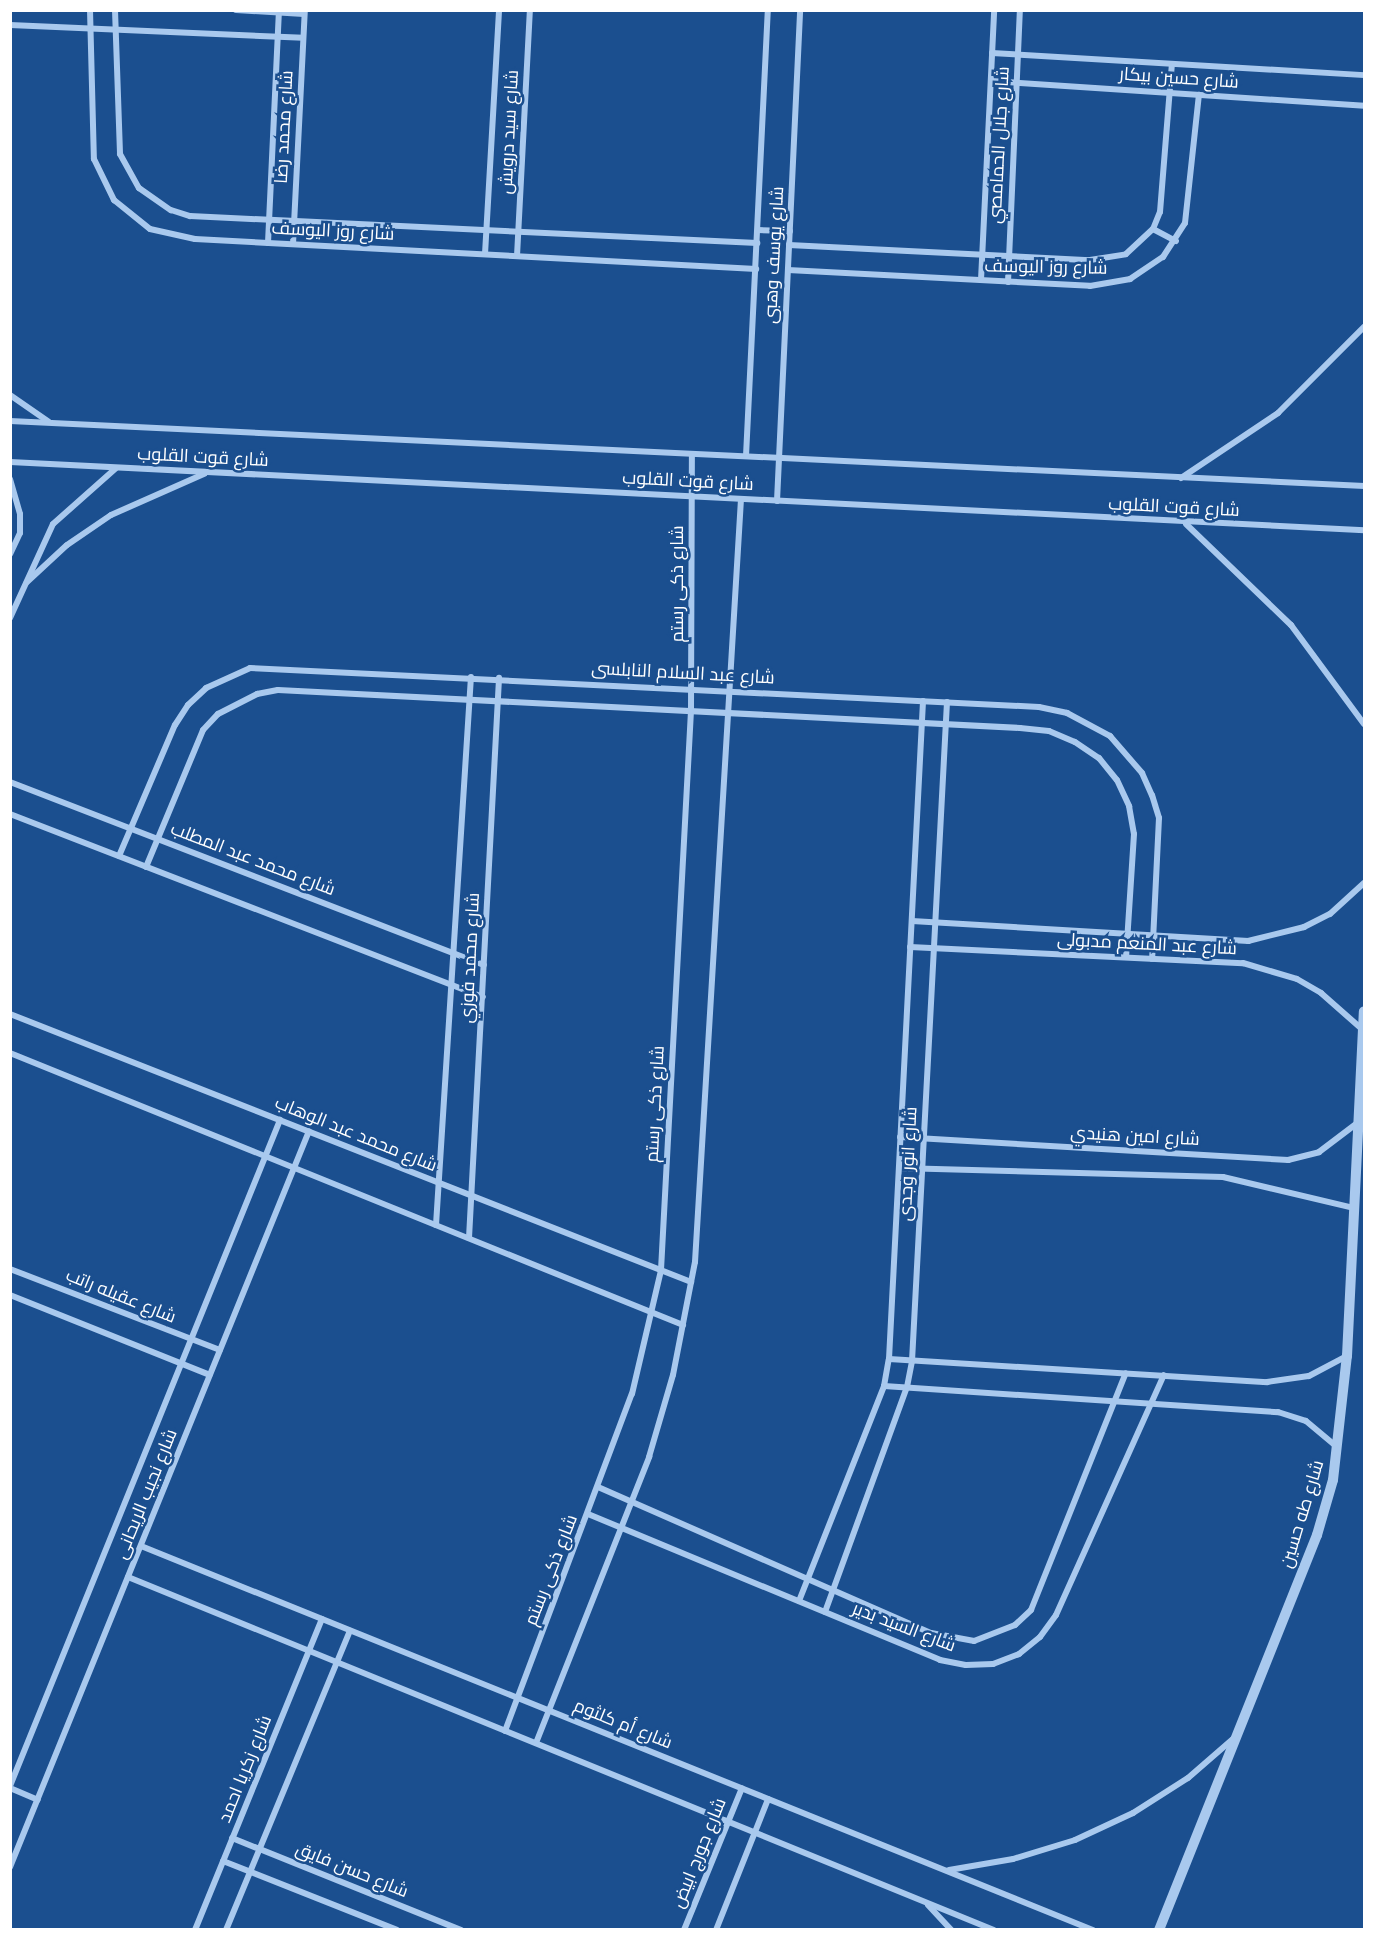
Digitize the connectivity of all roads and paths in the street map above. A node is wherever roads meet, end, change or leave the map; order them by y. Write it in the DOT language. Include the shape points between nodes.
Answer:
graph roads {
  1 [pos="90,10"];
  2 [pos="115,10"];
  3 [pos="236,10"];
  4 [pos="499,10"];
  5 [pos="530,10"];
  6 [pos="768,10"];
  7 [pos="800,10"];
  8 [pos="994,10"];
  9 [pos="1020,10"];
  10 [pos="279,12"];
  11 [pos="304,12"];
  12 [pos="10,25"];
  13 [pos="90,28"];
  14 [pos="115,30"];
  15 [pos="278,37"];
  16 [pos="303,38"];
  17 [pos="992,52"];
  18 [pos="1018,54"];
  19 [pos="1172,63"];
  20 [pos="1365,75"];
  21 [pos="991,81"];
  22 [pos="1017,82"];
  23 [pos="1171,93"];
  24 [pos="1198,95"];
  25 [pos="1365,106"];
  26 [pos="269,219"];
  27 [pos="294,221"];
  28 [pos="758,230"];
  29 [pos="1153,230"];
  30 [pos="487,231"];
  31 [pos="790,231"];
  32 [pos="518,233"];
  33 [pos="1176,241"];
  34 [pos="268,243"];
  35 [pos="757,243"];
  36 [pos="293,244"];
  37 [pos="789,245"];
  38 [pos="485,254"];
  39 [pos="982,255"];
  40 [pos="517,256"];
  41 [pos="1009,256"];
  42 [pos="756,269"];
  43 [pos="788,270"];
  44 [pos="981,280"];
  45 [pos="1008,282"];
  46 [pos="1365,327"];
  47 [pos="10,395"];
  48 [pos="10,421"];
  49 [pos="49,423"];
  50 [pos="692,454"];
  51 [pos="746,456"];
  52 [pos="779,458"];
  53 [pos="10,462"];
  54 [pos="116,468"];
  55 [pos="209,473"];
  56 [pos="1181,478"];
  57 [pos="10,479"];
  58 [pos="1365,486"];
  59 [pos="693,496"];
  60 [pos="741,499"];
  61 [pos="777,501"];
  62 [pos="1185,523"];
  63 [pos="1365,530"];
  64 [pos="10,554"];
  65 [pos="27,582"];
  66 [pos="10,618"];
  67 [pos="471,676"];
  68 [pos="499,678"];
  69 [pos="691,688"];
  70 [pos="727,690"];
  71 [pos="470,700"];
  72 [pos="923,701"];
  73 [pos="498,702"];
  74 [pos="947,702"];
  75 [pos="691,711"];
  76 [pos="726,713"];
  77 [pos="922,723"];
  78 [pos="1365,724"];
  79 [pos="946,725"];
  80 [pos="10,782"];
  81 [pos="10,814"];
  82 [pos="131,829"];
  83 [pos="157,838"];
  84 [pos="119,856"];
  85 [pos="146,867"];
  86 [pos="1365,883"];
  87 [pos="912,921"];
  88 [pos="935,922"];
  89 [pos="1127,934"];
  90 [pos="1153,935"];
  91 [pos="910,947"];
  92 [pos="934,948"];
  93 [pos="454,953"];
  94 [pos="1126,957"];
  95 [pos="1152,958"];
  96 [pos="484,965"];
  97 [pos="452,986"];
  98 [pos="483,997"];
  99 [pos="1365,1011"];
  100 [pos="10,1014"];
  101 [pos="1363,1030"];
  102 [pos="10,1053"];
  103 [pos="279,1120"];
  104 [pos="1356,1124"];
  105 [pos="309,1131"];
  106 [pos="900,1137"];
  107 [pos="924,1138"];
  108 [pos="265,1156"];
  109 [pos="294,1167"];
  110 [pos="899,1168"];
  111 [pos="922,1169"];
  112 [pos="440,1183"];
  113 [pos="473,1196"];
  114 [pos="1359,1208"];
  115 [pos="436,1225"];
  116 [pos="470,1239"];
  117 [pos="10,1269"];
  118 [pos="661,1270"];
  119 [pos="692,1282"];
  120 [pos="10,1295"];
  121 [pos="654,1313"];
  122 [pos="683,1325"];
  123 [pos="191,1340"];
  124 [pos="220,1350"];
  125 [pos="1347,1356"];
  126 [pos="889,1359"];
  127 [pos="912,1361"];
  128 [pos="181,1364"];
  129 [pos="1126,1373"];
  130 [pos="210,1376"];
  131 [pos="1164,1376"];
  132 [pos="884,1386"];
  133 [pos="908,1387"];
  134 [pos="1115,1398"];
  135 [pos="1152,1400"];
  136 [pos="1339,1449"];
  137 [pos="598,1487"];
  138 [pos="632,1502"];
  139 [pos="588,1514"];
  140 [pos="621,1528"];
  141 [pos="141,1546"];
  142 [pos="128,1577"];
  143 [pos="807,1578"];
  144 [pos="833,1590"];
  145 [pos="799,1601"];
  146 [pos="825,1612"];
  147 [pos="322,1619"];
  148 [pos="350,1630"];
  149 [pos="309,1650"];
  150 [pos="337,1662"];
  151 [pos="518,1698"];
  152 [pos="548,1710"];
  153 [pos="505,1731"];
  154 [pos="1236,1735"];
  155 [pos="536,1743"];
  156 [pos="10,1787"];
  157 [pos="742,1788"];
  158 [pos="768,1799"];
  159 [pos="38,1800"];
  160 [pos="728,1821"];
  161 [pos="755,1832"];
  162 [pos="232,1838"];
  163 [pos="259,1849"];
  164 [pos="223,1861"];
  165 [pos="10,1867"];
  166 [pos="949,1870"];
  167 [pos="250,1872"];
  168 [pos="926,1902"];
  169 [pos="448,1927"];
  170 [pos="195,1929"];
  171 [pos="226,1929"];
  172 [pos="397,1929"];
  173 [pos="461,1929"];
  174 [pos="684,1929"];
  175 [pos="716,1929"];
  176 [pos="951,1929"];
  177 [pos="994,1929"];
  178 [pos="1094,1929"];
  179 [pos="1159,1929"];
  1 -- 13 [label="street, شارع روز اليوسف"];
  2 -- 14 [label="street, شارع روز اليوسف"];
  3 -- 10 [label="street"];
  4 -- 30 [label="street, شارع سيد درويش"];
  5 -- 32 [label="street, شارع سيد درويش"];
  6 -- 28 [label="street, شارع يوسف وهبى"];
  7 -- 31 [label="street, شارع يوسف وهبى"];
  8 -- 17 [label="street, شارع جلال الحمامصي"];
  9 -- 18 [label="street, شارع جلال الحمامصي"];
  10 -- 11 [label="street"];
  10 -- 15 [label="street, شارع محمد رضا"];
  11 -- 16 [label="street, شارع محمد رضا"];
  12 -- 13 [label="street"];
  13 -- 14 [label="street"];
  13 -- 34 [label="street, شارع روز اليوسف" via="94,159 114,200 130,217 171,237"];
  14 -- 15 [label="street"];
  14 -- 26 [label="street, شارع روز اليوسف" via="116,134 120,154 139,188 154,201 190,216"];
  15 -- 16 [label="street"];
  15 -- 26 [label="street, شارع محمد رضا"];
  16 -- 27 [label="street, شارع محمد رضا"];
  17 -- 18 [label="street, شارع حسين بيكار"];
  17 -- 21 [label="street, شارع جلال الحمامصي"];
  18 -- 19 [label="street, شارع حسين بيكار"];
  18 -- 22 [label="street, شارع جلال الحمامصي"];
  19 -- 20 [label="street, شارع حسين بيكار"];
  19 -- 23 [label="street"];
  21 -- 22 [label="street, شارع حسين بيكار"];
  21 -- 39 [label="street, شارع جلال الحمامصي"];
  22 -- 23 [label="street, شارع حسين بيكار"];
  22 -- 41 [label="street, شارع جلال الحمامصي"];
  23 -- 24 [label="street, شارع حسين بيكار"];
  23 -- 29 [label="street" via="1160,212"];
  24 -- 25 [label="street, شارع حسين بيكار"];
  24 -- 33 [label="street, شارع روز اليوسف" via="1185,223"];
  26 -- 27 [label="street, شارع روز اليوسف"];
  26 -- 34 [label="street, شارع محمد رضا"];
  27 -- 30 [label="street, شارع روز اليوسف"];
  27 -- 36 [label="street, شارع محمد رضا"];
  28 -- 31 [label="street"];
  28 -- 35 [label="street, شارع يوسف وهبى"];
  29 -- 33 [label="street"];
  29 -- 41 [label="street, شارع روز اليوسف" via="1126,254 1108,260"];
  30 -- 32 [label="street, شارع روز اليوسف"];
  30 -- 38 [label="street, شارع سيد درويش"];
  31 -- 37 [label="street, شارع يوسف وهبى"];
  32 -- 35 [label="street, شارع روز اليوسف"];
  32 -- 40 [label="street, شارع سيد درويش"];
  33 -- 45 [label="street, شارع روز اليوسف" via="1148,270 1111,285"];
  34 -- 36 [label="street, شارع روز اليوسف"];
  35 -- 42 [label="street, شارع يوسف وهبى"];
  36 -- 38 [label="street, شارع روز اليوسف"];
  37 -- 39 [label="street, شارع روز اليوسف"];
  37 -- 43 [label="street, شارع يوسف وهبى"];
  38 -- 40 [label="street, شارع روز اليوسف"];
  39 -- 41 [label="street, شارع روز اليوسف"];
  39 -- 44 [label="street, شارع جلال الحمامصي"];
  40 -- 42 [label="street, شارع روز اليوسف"];
  41 -- 45 [label="street, شارع جلال الحمامصي"];
  42 -- 51 [label="street, شارع يوسف وهبى"];
  43 -- 44 [label="street, شارع روز اليوسف"];
  43 -- 52 [label="street, شارع يوسف وهبى"];
  44 -- 45 [label="street, شارع روز اليوسف"];
  46 -- 56 [label="street" via="1278,413"];
  47 -- 49 [label="street"];
  48 -- 49 [label="street, شارع قوت القلوب"];
  49 -- 50 [label="street, شارع قوت القلوب"];
  50 -- 51 [label="street, شارع قوت القلوب"];
  50 -- 59 [label="street, شارع ذكى رستم"];
  51 -- 52 [label="street, شارع قوت القلوب"];
  52 -- 56 [label="street, شارع قوت القلوب"];
  52 -- 61 [label="street, شارع يوسف وهبى"];
  53 -- 54 [label="street, شارع قوت القلوب"];
  54 -- 55 [label="street, شارع قوت القلوب"];
  54 -- 65 [label="street" via="53,524"];
  55 -- 59 [label="street, شارع قوت القلوب"];
  55 -- 65 [label="street" via="111,515 67,545"];
  56 -- 58 [label="street, شارع قوت القلوب"];
  57 -- 64 [label="street" via="20,514 20,533"];
  59 -- 60 [label="street, شارع قوت القلوب"];
  59 -- 69 [label="street, شارع ذكى رستم"];
  60 -- 61 [label="street, شارع قوت القلوب"];
  60 -- 70 [label="street"];
  61 -- 62 [label="street, شارع قوت القلوب"];
  62 -- 63 [label="street, شارع قوت القلوب"];
  62 -- 78 [label="street" via="1291,625"];
  65 -- 66 [label="street"];
  67 -- 68 [label="street, شارع عبد السلام النابلسى"];
  67 -- 71 [label="street, شارع محمد فوزي"];
  67 -- 82 [label="street, شارع عبد السلام النابلسى" via="284,666 250,668 226,676 188,705 175,725"];
  68 -- 69 [label="street, شارع عبد السلام النابلسى"];
  68 -- 73 [label="street, شارع محمد فوزي"];
  69 -- 70 [label="street, شارع عبد السلام النابلسى"];
  69 -- 75 [label="street, شارع ذكى رستم"];
  70 -- 72 [label="street, شارع عبد السلام النابلسى"];
  70 -- 76 [label="street"];
  71 -- 73 [label="street, شارع عبد السلام النابلسى"];
  71 -- 83 [label="street, شارع عبد السلام النابلسى" via="278,690 236,702 218,714 192,749"];
  71 -- 93 [label="street, شارع محمد فوزي"];
  72 -- 74 [label="street, شارع عبد السلام النابلسى"];
  72 -- 77 [label="street, شارع انور وجدى"];
  73 -- 75 [label="street, شارع عبد السلام النابلسى"];
  73 -- 96 [label="street, شارع محمد فوزي"];
  74 -- 79 [label="street, شارع انور وجدى"];
  74 -- 90 [label="street, شارع عبد السلام النابلسى" via="1068,713 1090,723 1127,753 1149,788 1159,818"];
  75 -- 76 [label="street, شارع عبد السلام النابلسى"];
  75 -- 118 [label="street, شارع ذكى رستم"];
  76 -- 77 [label="street, شارع عبد السلام النابلسى"];
  76 -- 119 [label="street"];
  77 -- 79 [label="street, شارع عبد السلام النابلسى"];
  77 -- 87 [label="street, شارع انور وجدى"];
  79 -- 88 [label="street, شارع انور وجدى"];
  79 -- 89 [label="street, شارع عبد السلام النابلسى" via="1049,731 1099,758 1129,806 1134,834"];
  80 -- 82 [label="street, شارع محمد عبد المطلب"];
  81 -- 84 [label="street"];
  82 -- 83 [label="street, شارع محمد عبد المطلب"];
  82 -- 84 [label="street, شارع عبد السلام النابلسى"];
  83 -- 85 [label="street, شارع عبد السلام النابلسى"];
  83 -- 93 [label="street, شارع محمد عبد المطلب"];
  84 -- 85 [label="street"];
  85 -- 97 [label="street"];
  86 -- 90 [label="street, شارع عبد المنعم مدبولى" via="1330,914 1277,936 1248,940"];
  87 -- 88 [label="street, شارع عبد المنعم مدبولى"];
  87 -- 91 [label="street, شارع انور وجدى"];
  88 -- 89 [label="street, شارع عبد المنعم مدبولى"];
  88 -- 92 [label="street, شارع انور وجدى"];
  89 -- 90 [label="street, شارع عبد المنعم مدبولى"];
  89 -- 94 [label="street, شارع عبد السلام النابلسى"];
  90 -- 95 [label="street, شارع عبد السلام النابلسى"];
  91 -- 92 [label="street, شارع عبد المنعم مدبولى"];
  91 -- 106 [label="street, شارع انور وجدى"];
  92 -- 94 [label="street, شارع عبد المنعم مدبولى"];
  92 -- 107 [label="street, شارع انور وجدى"];
  93 -- 96 [label="street, شارع محمد عبد المطلب"];
  93 -- 97 [label="street, شارع محمد فوزي"];
  94 -- 95 [label="street, شارع عبد المنعم مدبولى"];
  95 -- 101 [label="street, شارع عبد المنعم مدبولى" via="1243,963 1270,969 1321,993"];
  96 -- 98 [label="street, شارع محمد فوزي"];
  97 -- 98 [label="street"];
  97 -- 112 [label="street, شارع محمد فوزي"];
  98 -- 113 [label="street, شارع محمد فوزي"];
  99 -- 101 [label="street, شارع طه حسين"];
  100 -- 103 [label="street, شارع محمد عبد الوهاب"];
  101 -- 104 [label="street, شارع طه حسين"];
  102 -- 108 [label="street"];
  103 -- 105 [label="street, شارع محمد عبد الوهاب"];
  103 -- 108 [label="street, شارع نجيب الريحانى"];
  104 -- 107 [label="street, شارع امين هنيدي" via="1319,1152 1288,1160"];
  104 -- 114 [label="street, شارع طه حسين"];
  105 -- 109 [label="street, شارع نجيب الريحانى"];
  105 -- 112 [label="street, شارع محمد عبد الوهاب"];
  106 -- 107 [label="street, شارع امين هنيدي"];
  106 -- 110 [label="street, شارع انور وجدى"];
  107 -- 111 [label="street, شارع انور وجدى"];
  108 -- 109 [label="street"];
  108 -- 123 [label="street, شارع نجيب الريحانى"];
  109 -- 115 [label="street"];
  109 -- 124 [label="street, شارع نجيب الريحانى"];
  110 -- 111 [label="street, شارع امين هنيدي"];
  110 -- 126 [label="street, شارع انور وجدى"];
  111 -- 114 [label="street, شارع امين هنيدي" via="1223,1176"];
  111 -- 127 [label="street, شارع انور وجدى"];
  112 -- 113 [label="street, شارع محمد عبد الوهاب"];
  112 -- 115 [label="street, شارع محمد فوزي"];
  113 -- 116 [label="street, شارع محمد فوزي"];
  113 -- 118 [label="street, شارع محمد عبد الوهاب"];
  114 -- 125 [label="street, شارع طه حسين"];
  115 -- 116 [label="street"];
  116 -- 121 [label="street"];
  117 -- 123 [label="street, شارع عقيله راتب"];
  118 -- 119 [label="street, شارع محمد عبد الوهاب"];
  118 -- 121 [label="street, شارع ذكى رستم"];
  119 -- 122 [label="street"];
  120 -- 128 [label="street"];
  121 -- 122 [label="street"];
  121 -- 137 [label="street, شارع ذكى رستم" via="635,1384"];
  122 -- 138 [label="street" via="661,1419"];
  123 -- 124 [label="street, شارع عقيله راتب"];
  123 -- 128 [label="street, شارع نجيب الريحانى"];
  124 -- 130 [label="street, شارع نجيب الريحانى"];
  125 -- 131 [label="street" via="1316,1373 1281,1381"];
  125 -- 136 [label="street, شارع طه حسين"];
  126 -- 127 [label="street"];
  126 -- 132 [label="street, شارع انور وجدى"];
  127 -- 129 [label="street"];
  127 -- 133 [label="street, شارع انور وجدى"];
  128 -- 130 [label="street"];
  128 -- 156 [label="street, شارع نجيب الريحانى"];
  129 -- 131 [label="street"];
  129 -- 134 [label="street, شارع السيد بدير"];
  130 -- 141 [label="street, شارع نجيب الريحانى"];
  131 -- 135 [label="street, شارع السيد بدير"];
  132 -- 133 [label="street"];
  132 -- 143 [label="street, شارع انور وجدى"];
  133 -- 134 [label="street"];
  133 -- 144 [label="street, شارع انور وجدى"];
  134 -- 135 [label="street"];
  134 -- 144 [label="street, شارع السيد بدير" via="1031,1610 1015,1625 996,1636 952,1640"];
  135 -- 136 [label="street" via="1292,1415 1318,1428"];
  135 -- 146 [label="street, شارع السيد بدير" via="1056,1616 1040,1637 1019,1654 975,1665 940,1660"];
  136 -- 154 [label="street, شارع طه حسين" via="1317,1535"];
  137 -- 138 [label="street, شارع السيد بدير"];
  137 -- 139 [label="street, شارع ذكى رستم"];
  138 -- 140 [label="street"];
  138 -- 143 [label="street, شارع السيد بدير"];
  139 -- 140 [label="street, شارع السيد بدير"];
  139 -- 151 [label="street, شارع ذكى رستم"];
  140 -- 145 [label="street, شارع السيد بدير"];
  140 -- 152 [label="street"];
  141 -- 142 [label="street, شارع نجيب الريحانى"];
  141 -- 147 [label="street, شارع أم كلثوم"];
  142 -- 149 [label="street"];
  142 -- 159 [label="street, شارع نجيب الريحانى"];
  143 -- 144 [label="street, شارع السيد بدير"];
  143 -- 145 [label="street, شارع انور وجدى"];
  144 -- 146 [label="street, شارع انور وجدى"];
  145 -- 146 [label="street, شارع السيد بدير"];
  147 -- 148 [label="street, شارع أم كلثوم"];
  147 -- 149 [label="street, شارع زكريا احمد"];
  148 -- 150 [label="street"];
  148 -- 151 [label="street, شارع أم كلثوم"];
  149 -- 150 [label="street"];
  149 -- 162 [label="street, شارع زكريا احمد"];
  150 -- 153 [label="street"];
  150 -- 163 [label="street"];
  151 -- 152 [label="street, شارع أم كلثوم"];
  151 -- 153 [label="street, شارع ذكى رستم"];
  152 -- 155 [label="street"];
  152 -- 157 [label="street, شارع أم كلثوم"];
  153 -- 155 [label="street"];
  154 -- 166 [label="street" via="1188,1778 1133,1813 1075,1840 1013,1859"];
  154 -- 179 [label="street, شارع طه حسين"];
  155 -- 160 [label="street"];
  156 -- 159 [label="street"];
  157 -- 158 [label="street, شارع أم كلثوم"];
  157 -- 160 [label="street, شارع جورج ابيض"];
  158 -- 161 [label="street"];
  158 -- 166 [label="street, شارع أم كلثوم"];
  159 -- 165 [label="street, شارع نجيب الريحانى"];
  160 -- 161 [label="street"];
  160 -- 174 [label="street, شارع جورج ابيض"];
  161 -- 168 [label="street"];
  161 -- 175 [label="street"];
  162 -- 163 [label="street, شارع حسن فايق"];
  162 -- 164 [label="street, شارع زكريا احمد"];
  163 -- 167 [label="street"];
  163 -- 169 [label="street, شارع حسن فايق"];
  164 -- 167 [label="street"];
  164 -- 170 [label="street, شارع زكريا احمد"];
  166 -- 178 [label="street, شارع أم كلثوم"];
  167 -- 171 [label="street"];
  167 -- 172 [label="street"];
  168 -- 176 [label="street"];
  168 -- 177 [label="street"];
  169 -- 173 [label="street, شارع حسن فايق"];
}
